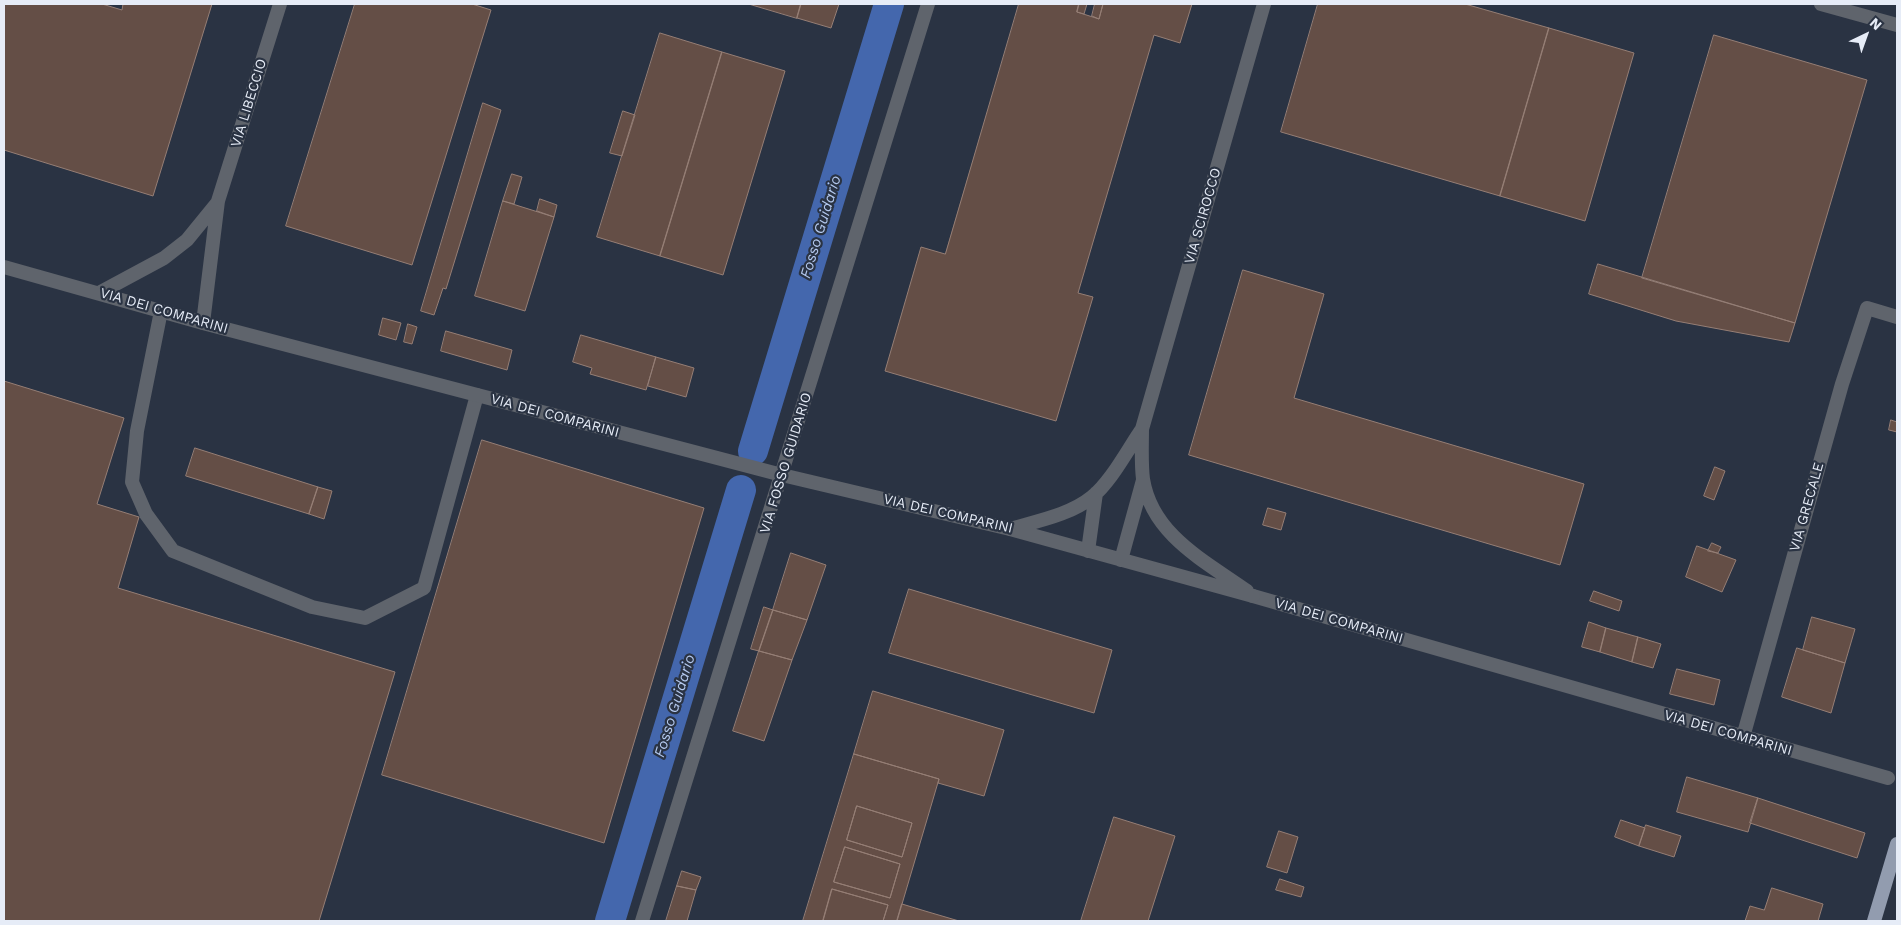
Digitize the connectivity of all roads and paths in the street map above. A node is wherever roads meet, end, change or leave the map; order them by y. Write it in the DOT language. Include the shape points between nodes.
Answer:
graph roads {
  1 [pos="280,4"];
  2 [pos="928,4"];
  3 [pos="1264,4"];
  4 [pos="1821,4"];
  5 [pos="1897,24"];
  6 [pos="218,202"];
  7 [pos="4,267"];
  8 [pos="99,293"];
  9 [pos="160,311"];
  10 [pos="1897,317"];
  11 [pos="203,323"];
  12 [pos="476,395"];
  13 [pos="1142,429"];
  14 [pos="782,475"];
  15 [pos="1143,479"];
  16 [pos="1096,493"];
  17 [pos="1010,529"];
  18 [pos="1088,551"];
  19 [pos="1121,560"];
  20 [pos="1253,596"];
  21 [pos="1742,737"];
  22 [pos="1888,778"];
  23 [pos="1897,844"];
  24 [pos="642,921"];
  25 [pos="1874,921"];
  1 -- 6 [label="street, VIA LIBECCIO"];
  2 -- 14 [label="street, VIA FOSSO GUIDARIO"];
  3 -- 13 [label="street, VIA SCIROCCO"];
  4 -- 5 [label="street"];
  6 -- 8 [label="street, VIA LIBECCIO" via="187,240 172,252"];
  6 -- 11 [label="street, VIA LIBECCIO"];
  7 -- 8 [label="street, VIA DEI COMPARINI"];
  8 -- 9 [label="street, VIA DEI COMPARINI"];
  9 -- 11 [label="street, VIA DEI COMPARINI"];
  9 -- 12 [label="street" via="137,431 132,482 146,514 173,551 312,607 365,618 424,588"];
  10 -- 21 [label="street, VIA GRECALE" via="1867,308 1842,384"];
  11 -- 12 [label="street, VIA DEI COMPARINI"];
  12 -- 14 [label="street, VIA DEI COMPARINI"];
  13 -- 15 [label="street, VIA SCIROCCO"];
  13 -- 16 [label="street, VIA SCIROCCO"];
  14 -- 17 [label="street, VIA DEI COMPARINI"];
  14 -- 24 [label="street, VIA FOSSO GUIDARIO"];
  15 -- 19 [label="street, VIA SCIROCCO"];
  15 -- 20 [label="street, VIA SCIROCCO" via="1159,521 1169,533"];
  16 -- 17 [label="street, VIA SCIROCCO" via="1070,510"];
  16 -- 18 [label="street, VIA SCIROCCO"];
  17 -- 18 [label="street, VIA DEI COMPARINI"];
  18 -- 19 [label="street, VIA DEI COMPARINI"];
  19 -- 20 [label="street, VIA DEI COMPARINI"];
  20 -- 21 [label="street, VIA DEI COMPARINI"];
  21 -- 22 [label="street, VIA DEI COMPARINI"];
  23 -- 25 [label="highway"];
}
